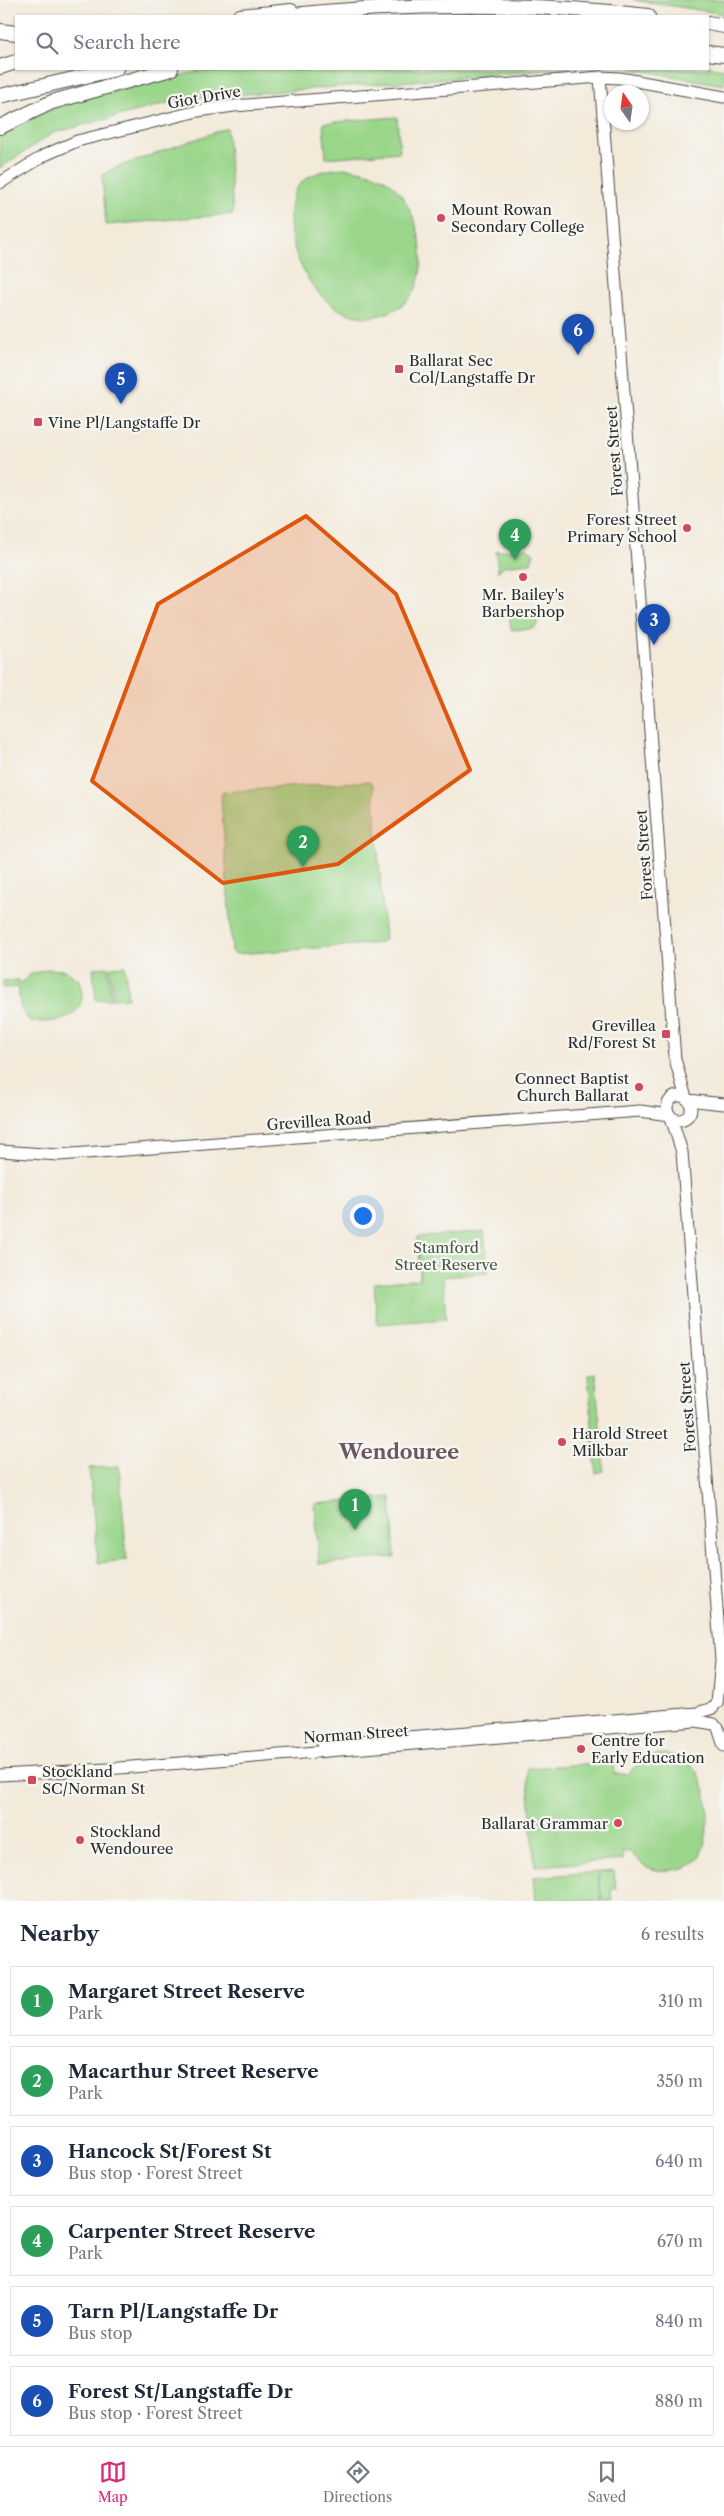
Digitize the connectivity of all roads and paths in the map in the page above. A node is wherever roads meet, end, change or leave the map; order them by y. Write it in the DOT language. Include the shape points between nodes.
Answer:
graph roads {
  1 [pos="351,8"];
  2 [pos="250,15"];
  3 [pos="292,15"];
  4 [pos="630,15"];
  5 [pos="709,23"];
  6 [pos="724,26"];
  7 [pos="0,31"];
  8 [pos="15,33"];
  9 [pos="709,52"];
  10 [pos="724,55"];
  11 [pos="15,62"];
  12 [pos="0,67"];
  13 [pos="112,70"];
  14 [pos="167,70"];
  15 [pos="600,77"];
  16 [pos="0,96"];
  17 [pos="724,97"];
  18 [pos="0,127"];
  19 [pos="0,183"];
  20 [pos="675,1062"];
  21 [pos="687,1099"];
  22 [pos="670,1100"];
  23 [pos="724,1104"];
  24 [pos="640,1110"];
  25 [pos="688,1114"];
  26 [pos="671,1116"];
  27 [pos="0,1150"];
  28 [pos="682,1152"];
  29 [pos="721,1660"];
  30 [pos="724,1673"];
  31 [pos="718,1704"];
  32 [pos="719,1728"];
  33 [pos="724,1746"];
  34 [pos="143,1762"];
  35 [pos="0,1768"];
  36 [pos="0,1775"];
  1 -- 2 [label="highway"];
  1 -- 3 [label="highway"];
  1 -- 4 [label="highway" via="507,8"];
  5 -- 6 [label="highway"];
  7 -- 8 [label="highway"];
  9 -- 10 [label="highway"];
  11 -- 12 [label="highway"];
  13 -- 16 [label="highway"];
  14 -- 18 [label="highway" via="52,102"];
  15 -- 17 [label="street, Giot Drive"];
  15 -- 19 [label="street, Giot Drive" via="210,109 77,141 45,155"];
  15 -- 20 [label="street, Forest Street"];
  20 -- 21 [label="street"];
  20 -- 22 [label="street"];
  21 -- 22 [label="street, Grevillea Road" via="679,1096"];
  21 -- 23 [label="street, Grevillea Road"];
  21 -- 25 [label="street" via="690,1105"];
  22 -- 24 [label="street, Grevillea Road"];
  22 -- 26 [label="street" via="667,1109"];
  23 -- 25 [label="street, Grevillea Road"];
  24 -- 26 [label="street, Grevillea Road"];
  24 -- 27 [label="street, Grevillea Road" via="59,1155"];
  25 -- 26 [label="street, Grevillea Road" via="680,1119"];
  25 -- 28 [label="street, Forest Street"];
  26 -- 28 [label="street, Forest Street"];
  28 -- 29 [label="street, Forest Street"];
  29 -- 30 [label="street, Forest Street"];
  29 -- 31 [label="street, Forest Street"];
  31 -- 32 [label="street, Forest Street" via="712,1717"];
  31 -- 34 [label="street, Norman Street" via="687,1713"];
  32 -- 33 [label="street"];
  32 -- 34 [label="street, Norman Street" via="696,1721"];
  34 -- 35 [label="street, Norman Street"];
  34 -- 36 [label="street, Norman Street"];
}
